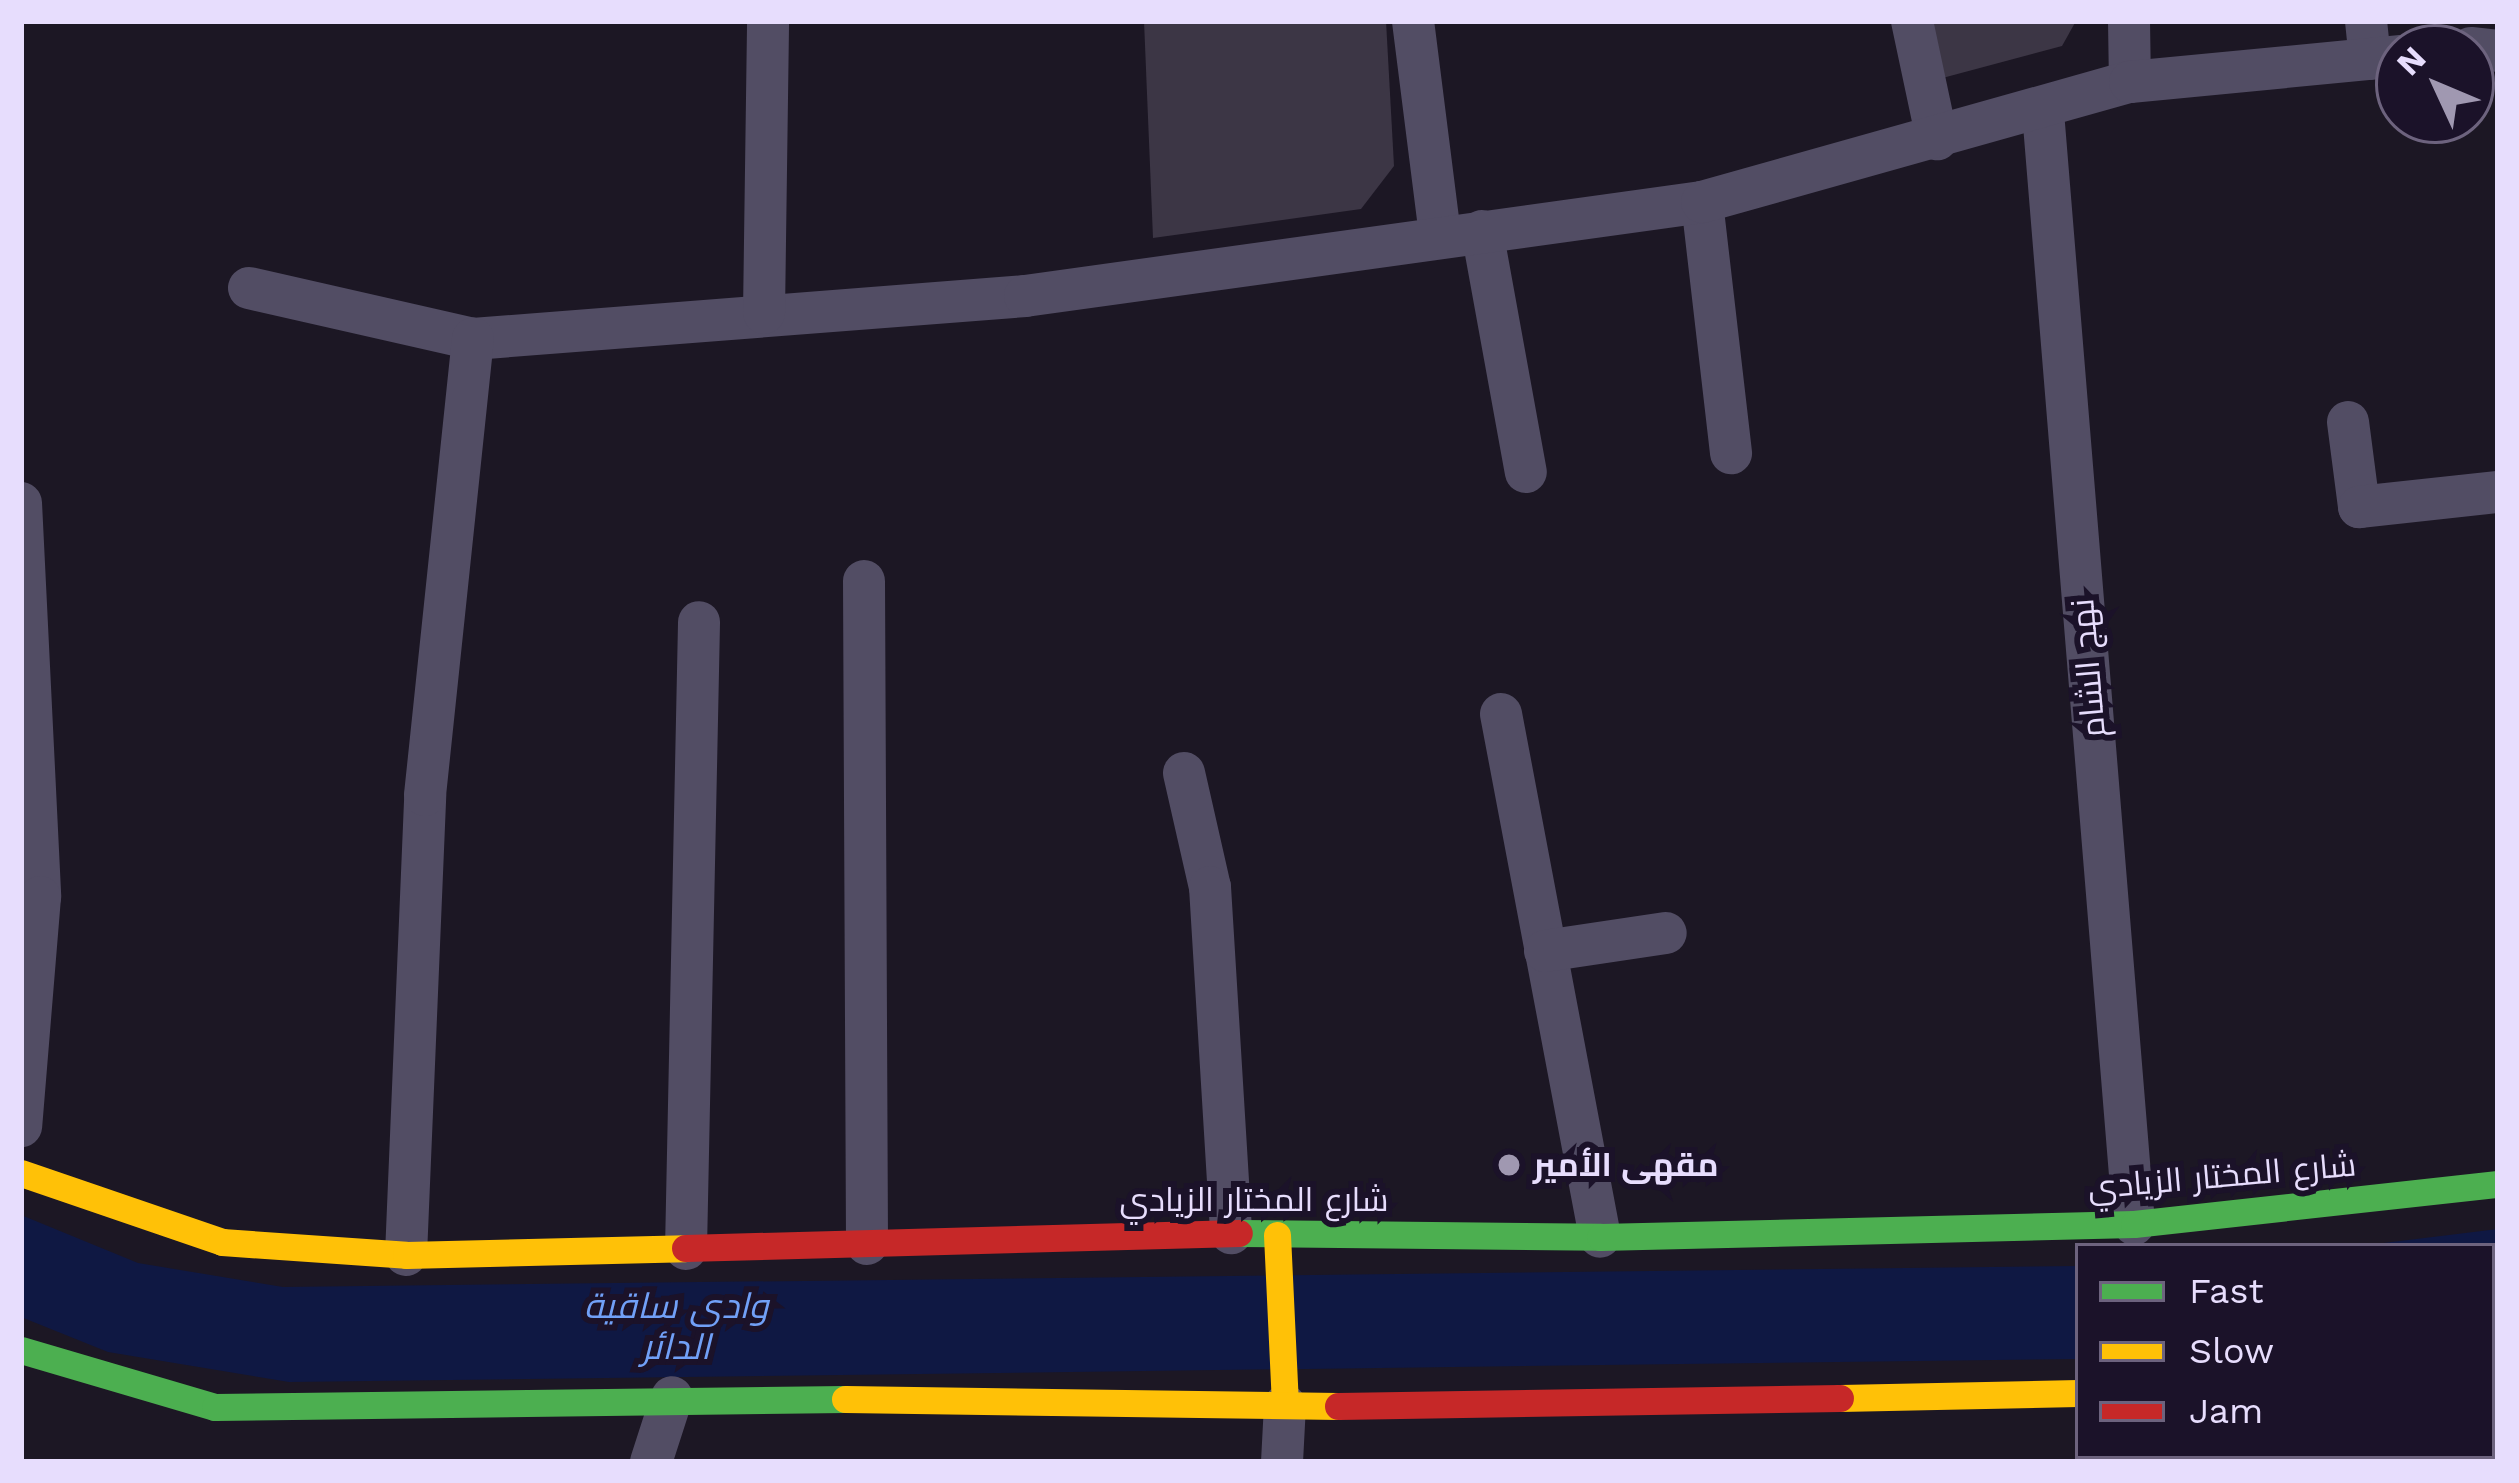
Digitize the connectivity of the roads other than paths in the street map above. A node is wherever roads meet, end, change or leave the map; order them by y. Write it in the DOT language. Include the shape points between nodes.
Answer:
graph roads {
  1 [pos="768,21"];
  2 [pos="1413,21"];
  3 [pos="1912,21"];
  4 [pos="2129,21"];
  5 [pos="2375,45"];
  6 [pos="2130,82"];
  7 [pos="2043,112"];
  8 [pos="1937,140"];
  9 [pos="1702,202"];
  10 [pos="1461,233"];
  11 [pos="249,288"];
  12 [pos="764,313"];
  13 [pos="473,339"];
  14 [pos="2348,422"];
  15 [pos="1731,453"];
  16 [pos="1526,472"];
  17 [pos="2498,492"];
  18 [pos="21,503"];
  19 [pos="864,580"];
  20 [pos="699,622"];
  21 [pos="1501,714"];
  22 [pos="1184,773"];
  23 [pos="1666,932"];
  24 [pos="1545,952"];
  25 [pos="21,1126"];
  26 [pos="21,1173"];
  27 [pos="2498,1184"];
  28 [pos="2134,1224"];
  29 [pos="1231,1233"];
  30 [pos="1277,1235"];
  31 [pos="1600,1237"];
  32 [pos="867,1244"];
  33 [pos="686,1249"];
  34 [pos="406,1255"];
  35 [pos="21,1350"];
  36 [pos="2075,1393"];
  37 [pos="672,1397"];
  38 [pos="1285,1405"];
  39 [pos="651,1462"];
  40 [pos="1282,1462"];
  1 -- 12 [label="street"];
  2 -- 10 [label="street"];
  3 -- 8 [label="street"];
  4 -- 6 [label="street"];
  5 -- 6 [label="street"];
  6 -- 7 [label="street"];
  7 -- 8 [label="street"];
  7 -- 28 [label="street, نهج الشام"];
  8 -- 9 [label="street"];
  9 -- 10 [label="street"];
  9 -- 15 [label="street"];
  10 -- 12 [label="street" via="1207,275"];
  10 -- 16 [label="street"];
  11 -- 13 [label="street"];
  12 -- 13 [label="street" via="718,326"];
  13 -- 34 [label="street" via="425,795"];
  14 -- 17 [label="street" via="2360,507"];
  18 -- 25 [label="street" via="40,897"];
  19 -- 32 [label="street"];
  20 -- 33 [label="street"];
  21 -- 24 [label="street"];
  22 -- 29 [label="street" via="1210,886"];
  23 -- 24 [label="street"];
  24 -- 31 [label="street"];
  26 -- 34 [label="main road, شارع المختار الزيادي" via="222,1242"];
  27 -- 28 [label="main road, شارع المختار الزيادي"];
  28 -- 31 [label="main road, شارع المختار الزيادي"];
  29 -- 30 [label="main road, شارع المختار الزيادي"];
  29 -- 32 [label="main road, شارع المختار الزيادي"];
  30 -- 31 [label="main road, شارع المختار الزيادي"];
  30 -- 38 [label="main road"];
  32 -- 33 [label="main road, شارع المختار الزيادي"];
  33 -- 34 [label="main road, شارع المختار الزيادي"];
  35 -- 37 [label="main road" via="215,1407"];
  36 -- 38 [label="main road"];
  37 -- 38 [label="main road"];
  37 -- 39 [label="street"];
  38 -- 40 [label="street"];
}
